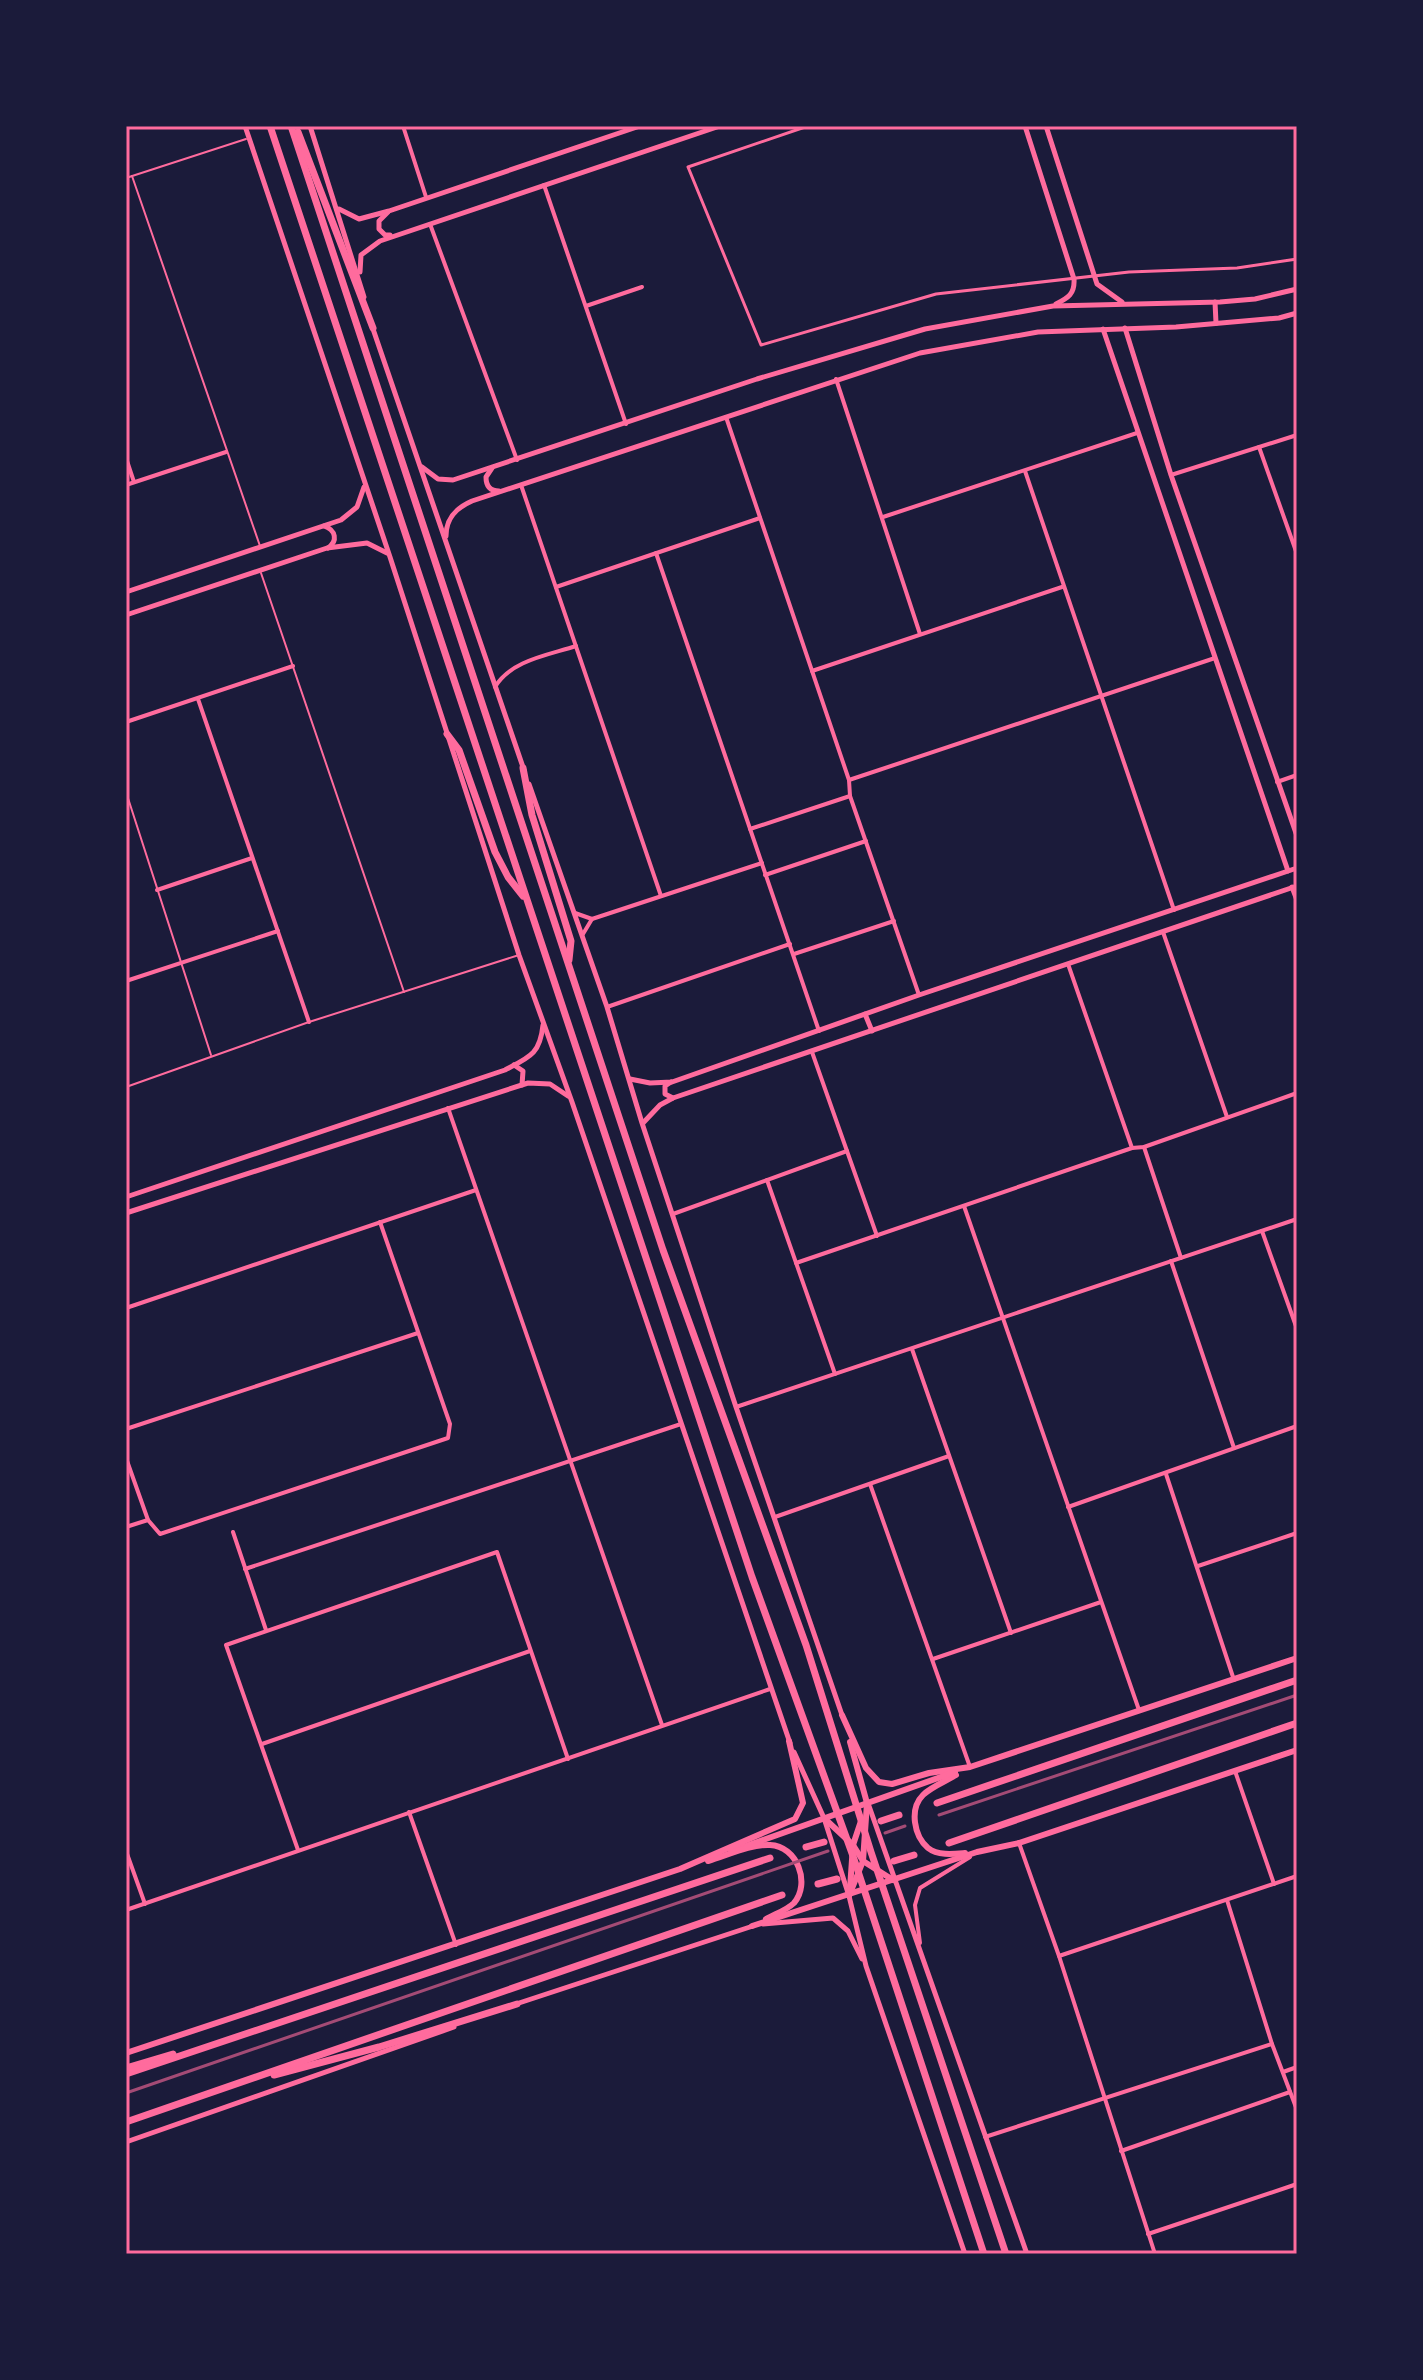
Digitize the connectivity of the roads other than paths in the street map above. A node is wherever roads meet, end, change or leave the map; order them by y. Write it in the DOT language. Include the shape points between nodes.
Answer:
graph roads {
  1 [pos="245,126"];
  2 [pos="270,126"];
  3 [pos="293,126"];
  4 [pos="310,126"];
  5 [pos="403,126"];
  6 [pos="640,126"];
  7 [pos="720,126"];
  8 [pos="808,126"];
  9 [pos="1025,126"];
  10 [pos="1046,126"];
  11 [pos="249,138"];
  12 [pos="132,176"];
  13 [pos="126,178"];
  14 [pos="544,185"];
  15 [pos="426,197"];
  16 [pos="337,208"];
  17 [pos="389,211"];
  18 [pos="430,224"];
  19 [pos="394,235"];
  20 [pos="1297,259"];
  21 [pos="359,276"];
  22 [pos="1095,276"];
  23 [pos="1074,279"];
  24 [pos="642,287"];
  25 [pos="1297,289"];
  26 [pos="1215,302"];
  27 [pos="1123,303"];
  28 [pos="586,306"];
  29 [pos="1053,306"];
  30 [pos="1297,313"];
  31 [pos="1216,323"];
  32 [pos="373,328"];
  33 [pos="1125,328"];
  34 [pos="1103,329"];
  35 [pos="836,379"];
  36 [pos="726,417"];
  37 [pos="626,424"];
  38 [pos="1137,433"];
  39 [pos="1297,435"];
  40 [pos="1259,447"];
  41 [pos="226,452"];
  42 [pos="126,458"];
  43 [pos="517,460"];
  44 [pos="420,465"];
  45 [pos="493,468"];
  46 [pos="1025,471"];
  47 [pos="1171,475"];
  48 [pos="134,482"];
  49 [pos="126,485"];
  50 [pos="521,485"];
  51 [pos="364,486"];
  52 [pos="502,492"];
  53 [pos="883,517"];
  54 [pos="760,518"];
  55 [pos="323,525"];
  56 [pos="446,541"];
  57 [pos="260,547"];
  58 [pos="327,548"];
  59 [pos="656,553"];
  60 [pos="1297,554"];
  61 [pos="390,557"];
  62 [pos="261,571"];
  63 [pos="556,587"];
  64 [pos="1062,587"];
  65 [pos="126,592"];
  66 [pos="126,615"];
  67 [pos="920,634"];
  68 [pos="576,646"];
  69 [pos="1215,658"];
  70 [pos="293,666"];
  71 [pos="812,671"];
  72 [pos="495,687"];
  73 [pos="1100,696"];
  74 [pos="198,699"];
  75 [pos="126,722"];
  76 [pos="447,734"];
  77 [pos="523,768"];
  78 [pos="1297,775"];
  79 [pos="849,780"];
  80 [pos="1277,782"];
  81 [pos="126,792"];
  82 [pos="850,796"];
  83 [pos="750,829"];
  84 [pos="1297,836"];
  85 [pos="866,841"];
  86 [pos="252,858"];
  87 [pos="762,863"];
  88 [pos="1297,868"];
  89 [pos="1288,871"];
  90 [pos="765,875"];
  91 [pos="1294,887"];
  92 [pos="157,890"];
  93 [pos="661,896"];
  94 [pos="526,900"];
  95 [pos="1297,900"];
  96 [pos="1174,910"];
  97 [pos="574,913"];
  98 [pos="592,919"];
  99 [pos="894,921"];
  100 [pos="278,931"];
  101 [pos="1163,932"];
  102 [pos="583,938"];
  103 [pos="790,944"];
  104 [pos="794,954"];
  105 [pos="519,955"];
  106 [pos="569,962"];
  107 [pos="181,963"];
  108 [pos="1068,964"];
  109 [pos="126,981"];
  110 [pos="404,992"];
  111 [pos="919,995"];
  112 [pos="607,1007"];
  113 [pos="865,1014"];
  114 [pos="543,1020"];
  115 [pos="309,1022"];
  116 [pos="819,1031"];
  117 [pos="872,1031"];
  118 [pos="812,1052"];
  119 [pos="211,1056"];
  120 [pos="514,1065"];
  121 [pos="629,1079"];
  122 [pos="672,1082"];
  123 [pos="521,1086"];
  124 [pos="126,1087"];
  125 [pos="1297,1093"];
  126 [pos="673,1098"];
  127 [pos="572,1102"];
  128 [pos="448,1108"];
  129 [pos="1227,1117"];
  130 [pos="642,1123"];
  131 [pos="1144,1147"];
  132 [pos="1132,1148"];
  133 [pos="847,1151"];
  134 [pos="767,1180"];
  135 [pos="476,1190"];
  136 [pos="126,1197"];
  137 [pos="964,1206"];
  138 [pos="126,1213"];
  139 [pos="673,1214"];
  140 [pos="1297,1219"];
  141 [pos="380,1222"];
  142 [pos="1262,1231"];
  143 [pos="877,1236"];
  144 [pos="1181,1258"];
  145 [pos="1171,1261"];
  146 [pos="796,1263"];
  147 [pos="126,1308"];
  148 [pos="1002,1317"];
  149 [pos="1297,1329"];
  150 [pos="418,1333"];
  151 [pos="912,1348"];
  152 [pos="835,1374"];
  153 [pos="736,1407"];
  154 [pos="681,1424"];
  155 [pos="1297,1426"];
  156 [pos="126,1429"];
  157 [pos="1234,1448"];
  158 [pos="949,1456"];
  159 [pos="126,1458"];
  160 [pos="570,1462"];
  161 [pos="1166,1474"];
  162 [pos="870,1484"];
  163 [pos="1068,1507"];
  164 [pos="775,1517"];
  165 [pos="148,1520"];
  166 [pos="126,1527"];
  167 [pos="233,1532"];
  168 [pos="1297,1533"];
  169 [pos="1198,1566"];
  170 [pos="245,1569"];
  171 [pos="1101,1602"];
  172 [pos="266,1630"];
  173 [pos="1011,1633"];
  174 [pos="530,1651"];
  175 [pos="1297,1658"];
  176 [pos="933,1659"];
  177 [pos="1234,1680"];
  178 [pos="1297,1680"];
  179 [pos="770,1689"];
  180 [pos="1139,1713"];
  181 [pos="842,1715"];
  182 [pos="1297,1723"];
  183 [pos="662,1725"];
  184 [pos="789,1741"];
  185 [pos="262,1744"];
  186 [pos="1297,1750"];
  187 [pos="568,1759"];
  188 [pos="970,1767"];
  189 [pos="1235,1771"];
  190 [pos="867,1803"];
  191 [pos="937,1803"];
  192 [pos="409,1812"];
  193 [pos="899,1815"];
  194 [pos="824,1818"];
  195 [pos="881,1821"];
  196 [pos="824,1842"];
  197 [pos="949,1843"];
  198 [pos="1019,1843"];
  199 [pos="853,1845"];
  200 [pos="806,1847"];
  201 [pos="298,1850"];
  202 [pos="126,1851"];
  203 [pos="977,1852"];
  204 [pos="914,1855"];
  205 [pos="770,1858"];
  206 [pos="863,1861"];
  207 [pos="894,1861"];
  208 [pos="680,1869"];
  209 [pos="1297,1876"];
  210 [pos="837,1879"];
  211 [pos="893,1880"];
  212 [pos="818,1884"];
  213 [pos="1274,1884"];
  214 [pos="782,1895"];
  215 [pos="849,1896"];
  216 [pos="1227,1900"];
  217 [pos="145,1904"];
  218 [pos="126,1910"];
  219 [pos="752,1926"];
  220 [pos="456,1945"];
  221 [pos="1059,1956"];
  222 [pos="921,1958"];
  223 [pos="866,1966"];
  224 [pos="517,2004"];
  225 [pos="305,2015"];
  226 [pos="1272,2044"];
  227 [pos="126,2053"];
  228 [pos="1297,2067"];
  229 [pos="126,2068"];
  230 [pos="1283,2072"];
  231 [pos="126,2074"];
  232 [pos="222,2088"];
  233 [pos="1290,2092"];
  234 [pos="1105,2099"];
  235 [pos="1297,2110"];
  236 [pos="126,2122"];
  237 [pos="985,2137"];
  238 [pos="126,2142"];
  239 [pos="1121,2151"];
  240 [pos="1297,2184"];
  241 [pos="1148,2234"];
  242 [pos="965,2254"];
  243 [pos="984,2254"];
  244 [pos="1006,2254"];
  245 [pos="1027,2254"];
  246 [pos="1155,2254"];
  1 -- 11 [label="street"];
  2 -- 94 [label="main road"];
  3 -- 32 [label="main road"];
  3 -- 106 [label="main road"];
  4 -- 16 [label="street"];
  5 -- 15 [label="street"];
  6 -- 15 [label="street"];
  7 -- 14 [label="street"];
  8 -- 23 [label="street" via="688,167 761,345 936,294"];
  9 -- 23 [label="street"];
  10 -- 22 [label="street"];
  11 -- 12 [label="lane"];
  11 -- 51 [label="street"];
  12 -- 13 [label="lane"];
  12 -- 41 [label="lane"];
  14 -- 18 [label="street"];
  14 -- 28 [label="street"];
  15 -- 17 [label="street"];
  16 -- 17 [label="street" via="359,219"];
  16 -- 21 [label="street"];
  17 -- 19 [label="street" via="379,229"];
  18 -- 19 [label="street"];
  18 -- 43 [label="street"];
  19 -- 21 [label="street" via="361,255"];
  20 -- 22 [label="street"];
  21 -- 32 [label="street"];
  22 -- 23 [label="street"];
  22 -- 27 [label="street" via="1097,284"];
  23 -- 29 [label="street" via="1070,296"];
  24 -- 28 [label="street"];
  25 -- 26 [label="street"];
  26 -- 27 [label="street"];
  26 -- 31 [label="street"];
  27 -- 29 [label="street"];
  28 -- 37 [label="street"];
  29 -- 37 [label="street" via="925,329"];
  30 -- 31 [label="street"];
  31 -- 33 [label="street"];
  32 -- 44 [label="street"];
  33 -- 34 [label="street"];
  33 -- 47 [label="street"];
  34 -- 35 [label="street" via="1038,332 920,353"];
  34 -- 38 [label="street"];
  35 -- 36 [label="street"];
  35 -- 53 [label="street"];
  36 -- 50 [label="street"];
  36 -- 54 [label="street"];
  37 -- 43 [label="street"];
  38 -- 46 [label="street"];
  38 -- 69 [label="street"];
  39 -- 40 [label="street"];
  40 -- 47 [label="street"];
  40 -- 60 [label="street"];
  41 -- 48 [label="street"];
  41 -- 57 [label="lane"];
  42 -- 48 [label="street"];
  43 -- 45 [label="street"];
  44 -- 45 [label="street" via="446,481"];
  44 -- 56 [label="street"];
  45 -- 52 [label="street" via="486,483"];
  46 -- 53 [label="street"];
  46 -- 64 [label="street"];
  47 -- 80 [label="street"];
  48 -- 49 [label="street"];
  50 -- 52 [label="street"];
  50 -- 63 [label="street"];
  51 -- 55 [label="street" via="350,514"];
  51 -- 61 [label="street"];
  52 -- 56 [label="street" via="462,505 446,528"];
  53 -- 67 [label="street"];
  54 -- 59 [label="street"];
  54 -- 71 [label="street"];
  55 -- 57 [label="street"];
  55 -- 58 [label="street" via="334,535"];
  56 -- 72 [label="street"];
  57 -- 65 [label="street"];
  58 -- 61 [label="street" via="367,543"];
  58 -- 62 [label="street"];
  59 -- 63 [label="street"];
  59 -- 83 [label="street"];
  61 -- 76 [label="street"];
  62 -- 66 [label="street"];
  62 -- 70 [label="lane"];
  63 -- 68 [label="street"];
  64 -- 67 [label="street"];
  64 -- 73 [label="street"];
  67 -- 71 [label="street"];
  68 -- 72 [label="street" via="515,666"];
  68 -- 93 [label="street"];
  69 -- 73 [label="street"];
  69 -- 89 [label="street"];
  70 -- 74 [label="street"];
  70 -- 110 [label="lane"];
  71 -- 79 [label="street"];
  72 -- 77 [label="street"];
  73 -- 79 [label="street"];
  73 -- 96 [label="street"];
  74 -- 75 [label="street"];
  74 -- 86 [label="street"];
  76 -- 94 [label="main road" via="459,750 500,864"];
  76 -- 105 [label="street"];
  77 -- 97 [label="street"];
  77 -- 106 [label="main road" via="571,941"];
  78 -- 80 [label="street"];
  79 -- 82 [label="street"];
  80 -- 84 [label="street"];
  81 -- 92 [label="lane"];
  82 -- 83 [label="street"];
  82 -- 85 [label="street"];
  83 -- 87 [label="street"];
  85 -- 90 [label="street"];
  85 -- 99 [label="street"];
  86 -- 92 [label="street"];
  86 -- 100 [label="street"];
  87 -- 90 [label="street"];
  87 -- 93 [label="street"];
  88 -- 89 [label="street"];
  89 -- 96 [label="street"];
  90 -- 103 [label="street"];
  91 -- 95 [label="street"];
  91 -- 101 [label="street"];
  92 -- 107 [label="lane"];
  93 -- 98 [label="street"];
  94 -- 243 [label="main road"];
  96 -- 111 [label="street"];
  97 -- 98 [label="street"];
  97 -- 102 [label="street"];
  98 -- 102 [label="street"];
  99 -- 104 [label="street"];
  99 -- 111 [label="street"];
  100 -- 107 [label="street"];
  100 -- 115 [label="street"];
  101 -- 108 [label="street"];
  101 -- 129 [label="street"];
  102 -- 112 [label="street"];
  103 -- 104 [label="street"];
  103 -- 112 [label="street"];
  104 -- 116 [label="street"];
  105 -- 110 [label="lane"];
  105 -- 114 [label="street"];
  106 -- 244 [label="main road" via="658,1235 806,1645"];
  107 -- 109 [label="street"];
  107 -- 119 [label="lane"];
  108 -- 117 [label="street"];
  108 -- 132 [label="street"];
  110 -- 115 [label="lane"];
  111 -- 113 [label="street"];
  112 -- 121 [label="street"];
  113 -- 116 [label="street"];
  113 -- 117 [label="street"];
  114 -- 120 [label="street" via="537,1051"];
  114 -- 127 [label="street"];
  115 -- 119 [label="lane"];
  116 -- 122 [label="street"];
  117 -- 118 [label="street"];
  118 -- 126 [label="street"];
  118 -- 133 [label="street"];
  119 -- 124 [label="lane"];
  120 -- 123 [label="street" via="524,1075"];
  120 -- 136 [label="street"];
  121 -- 122 [label="street"];
  121 -- 130 [label="street"];
  122 -- 126 [label="street" via="665,1086 665,1094"];
  123 -- 127 [label="street" via="550,1084"];
  123 -- 128 [label="street"];
  125 -- 129 [label="street"];
  126 -- 130 [label="street"];
  127 -- 154 [label="street"];
  128 -- 135 [label="street"];
  128 -- 138 [label="street"];
  129 -- 131 [label="street"];
  130 -- 139 [label="street"];
  131 -- 132 [label="street"];
  131 -- 144 [label="street"];
  132 -- 137 [label="street"];
  133 -- 134 [label="street"];
  133 -- 143 [label="street"];
  134 -- 139 [label="street"];
  134 -- 146 [label="street"];
  135 -- 141 [label="street"];
  135 -- 160 [label="street"];
  137 -- 143 [label="street"];
  137 -- 148 [label="street"];
  139 -- 153 [label="street"];
  140 -- 142 [label="street"];
  141 -- 147 [label="street"];
  141 -- 150 [label="street"];
  142 -- 144 [label="street"];
  142 -- 149 [label="street"];
  143 -- 146 [label="street"];
  144 -- 145 [label="street"];
  145 -- 148 [label="street"];
  145 -- 157 [label="street"];
  146 -- 152 [label="street"];
  148 -- 151 [label="street"];
  148 -- 163 [label="street"];
  150 -- 156 [label="street"];
  150 -- 165 [label="street" via="450,1424 448,1438 160,1534"];
  151 -- 152 [label="street"];
  151 -- 158 [label="street"];
  152 -- 153 [label="street"];
  153 -- 164 [label="street"];
  154 -- 160 [label="street"];
  154 -- 179 [label="street"];
  155 -- 157 [label="street"];
  157 -- 161 [label="street"];
  158 -- 162 [label="street"];
  158 -- 173 [label="street"];
  159 -- 165 [label="street"];
  160 -- 170 [label="street"];
  160 -- 183 [label="street"];
  161 -- 163 [label="street"];
  161 -- 169 [label="street"];
  162 -- 164 [label="street"];
  162 -- 176 [label="street"];
  163 -- 171 [label="street"];
  164 -- 181 [label="street"];
  165 -- 166 [label="street"];
  167 -- 170 [label="street"];
  168 -- 169 [label="street"];
  169 -- 177 [label="street"];
  170 -- 172 [label="street"];
  171 -- 173 [label="street"];
  171 -- 180 [label="street"];
  172 -- 174 [label="street" via="497,1552"];
  172 -- 185 [label="street" via="226,1645"];
  173 -- 176 [label="street"];
  174 -- 185 [label="street"];
  174 -- 187 [label="street"];
  175 -- 177 [label="main road"];
  176 -- 188 [label="street"];
  177 -- 180 [label="main road"];
  178 -- 191 [label="main road"];
  179 -- 183 [label="street"];
  179 -- 184 [label="street"];
  180 -- 188 [label="main road"];
  181 -- 188 [label="main road" via="866,1768 879,1782 892,1784"];
  181 -- 190 [label="main road"];
  182 -- 197 [label="main road"];
  183 -- 187 [label="street"];
  184 -- 194 [label="street"];
  184 -- 208 [label="main road" via="803,1803 795,1819"];
  185 -- 201 [label="street"];
  186 -- 189 [label="main road"];
  187 -- 192 [label="street"];
  188 -- 190 [label="main road"];
  188 -- 203 [label="main road" via="922,1795 914,1818 929,1850 948,1855"];
  189 -- 198 [label="main road"];
  189 -- 213 [label="street"];
  190 -- 194 [label="main road"];
  190 -- 199 [label="main road"];
  190 -- 206 [label="main road"];
  190 -- 211 [label="street"];
  192 -- 201 [label="street"];
  192 -- 220 [label="street"];
  193 -- 195 [label="main road"];
  194 -- 199 [label="main road"];
  194 -- 208 [label="main road"];
  194 -- 215 [label="street"];
  196 -- 200 [label="main road"];
  198 -- 203 [label="main road"];
  198 -- 221 [label="street"];
  199 -- 206 [label="main road"];
  199 -- 215 [label="main road"];
  201 -- 217 [label="street"];
  202 -- 217 [label="street"];
  203 -- 211 [label="main road"];
  203 -- 222 [label="street" via="920,1888 915,1905"];
  204 -- 207 [label="main road"];
  205 -- 225 [label="main road"];
  206 -- 211 [label="main road"];
  206 -- 215 [label="main road"];
  208 -- 219 [label="main road" via="770,1845 786,1851 799,1864 798,1896 792,1905"];
  208 -- 220 [label="main road"];
  209 -- 213 [label="street"];
  210 -- 212 [label="main road"];
  211 -- 215 [label="main road"];
  211 -- 222 [label="street"];
  213 -- 216 [label="street"];
  214 -- 232 [label="main road"];
  215 -- 219 [label="main road"];
  215 -- 223 [label="street"];
  216 -- 221 [label="street"];
  216 -- 226 [label="street"];
  217 -- 218 [label="street"];
  219 -- 223 [label="street" via="833,1918 848,1931"];
  219 -- 224 [label="street"];
  220 -- 227 [label="main road"];
  221 -- 234 [label="street"];
  222 -- 237 [label="street"];
  223 -- 242 [label="street"];
  224 -- 232 [label="main road"];
  224 -- 238 [label="street"];
  225 -- 229 [label="main road"];
  225 -- 231 [label="main road"];
  226 -- 230 [label="street"];
  226 -- 234 [label="street"];
  228 -- 230 [label="street"];
  230 -- 233 [label="street"];
  232 -- 236 [label="main road"];
  233 -- 235 [label="street"];
  233 -- 239 [label="street"];
  234 -- 237 [label="street"];
  234 -- 239 [label="street"];
  237 -- 245 [label="street"];
  239 -- 241 [label="street"];
  240 -- 241 [label="street"];
  241 -- 246 [label="street"];
}
